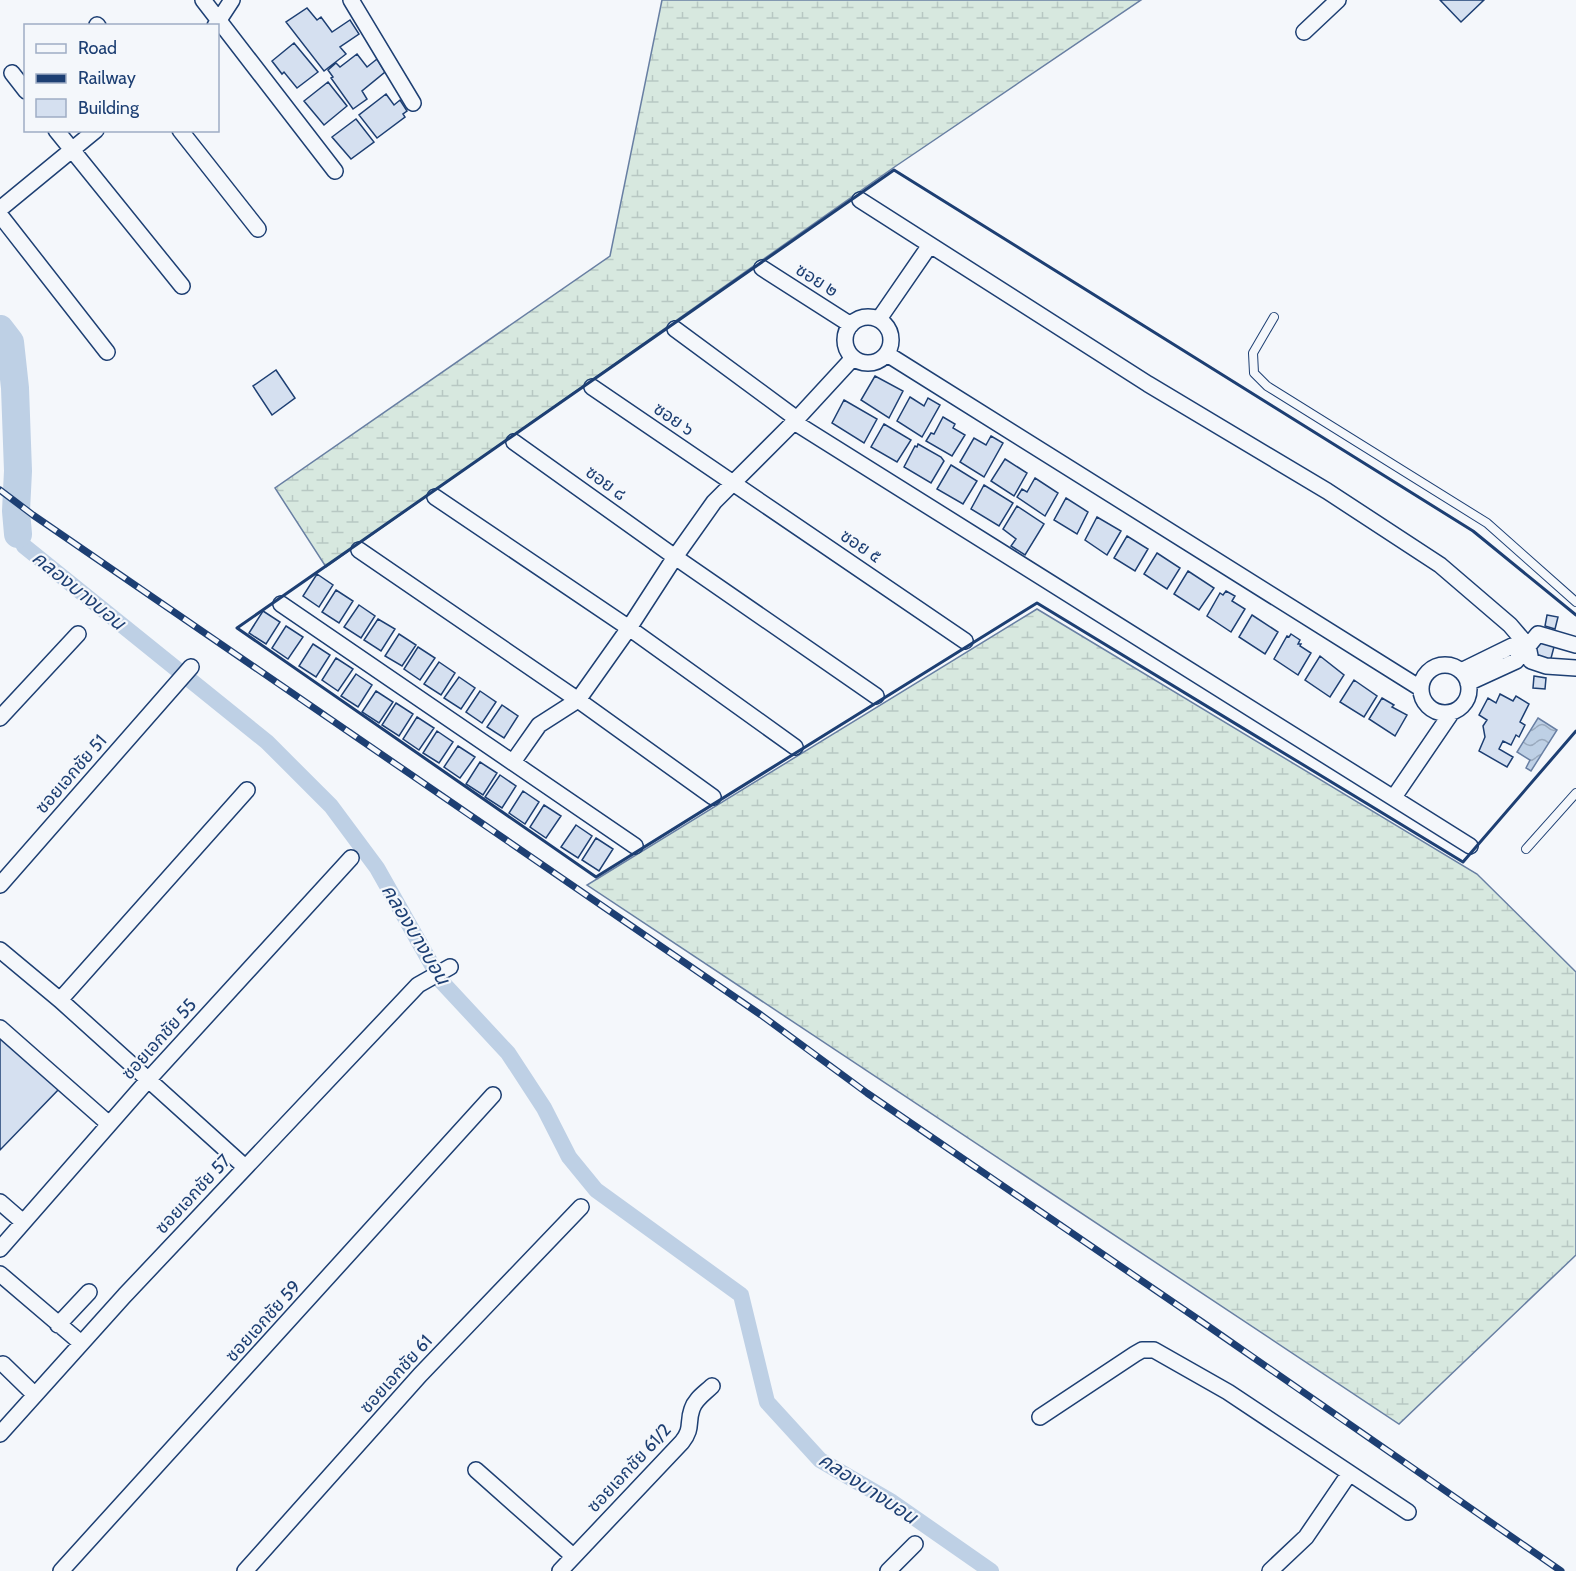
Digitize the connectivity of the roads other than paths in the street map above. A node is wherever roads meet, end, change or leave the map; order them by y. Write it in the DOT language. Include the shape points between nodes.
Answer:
graph roads {
  1 [pos="203,0"];
  2 [pos="232,0"];
  3 [pos="351,0"];
  4 [pos="1338,0"];
  5 [pos="217,23"];
  6 [pos="219,26"];
  7 [pos="1304,32"];
  8 [pos="12,74"];
  9 [pos="24,89"];
  10 [pos="413,103"];
  11 [pos="58,132"];
  12 [pos="94,132"];
  13 [pos="182,132"];
  14 [pos="72,151"];
  15 [pos="335,171"];
  16 [pos="861,200"];
  17 [pos="0,209"];
  18 [pos="0,215"];
  19 [pos="258,229"];
  20 [pos="930,245"];
  21 [pos="762,268"];
  22 [pos="183,286"];
  23 [pos="1274,317"];
  24 [pos="879,319"];
  25 [pos="851,325"];
  26 [pos="675,330"];
  27 [pos="107,352"];
  28 [pos="887,354"];
  29 [pos="853,358"];
  30 [pos="592,387"];
  31 [pos="795,421"];
  32 [pos="514,442"];
  33 [pos="734,483"];
  34 [pos="435,497"];
  35 [pos="359,550"];
  36 [pos="675,557"];
  37 [pos="1576,602"];
  38 [pos="281,604"];
  39 [pos="629,628"];
  40 [pos="78,634"];
  41 [pos="965,641"];
  42 [pos="1576,645"];
  43 [pos="1528,646"];
  44 [pos="191,667"];
  45 [pos="1576,668"];
  46 [pos="1465,677"];
  47 [pos="1420,688"];
  48 [pos="876,696"];
  49 [pos="578,700"];
  50 [pos="1452,712"];
  51 [pos="0,718"];
  52 [pos="795,747"];
  53 [pos="513,762"];
  54 [pos="247,790"];
  55 [pos="1576,793"];
  56 [pos="713,797"];
  57 [pos="1394,797"];
  58 [pos="635,846"];
  59 [pos="1470,846"];
  60 [pos="1526,849"];
  61 [pos="351,858"];
  62 [pos="0,885"];
  63 [pos="0,950"];
  64 [pos="450,967"];
  65 [pos="60,1000"];
  66 [pos="0,1028"];
  67 [pos="148,1080"];
  68 [pos="493,1095"];
  69 [pos="109,1124"];
  70 [pos="245,1167"];
  71 [pos="0,1202"];
  72 [pos="581,1207"];
  73 [pos="23,1222"];
  74 [pos="0,1249"];
  75 [pos="0,1274"];
  76 [pos="89,1292"];
  77 [pos="58,1325"];
  78 [pos="81,1343"];
  79 [pos="3,1364"];
  80 [pos="712,1386"];
  81 [pos="35,1395"];
  82 [pos="1040,1417"];
  83 [pos="0,1434"];
  84 [pos="476,1470"];
  85 [pos="1349,1474"];
  86 [pos="1407,1512"];
  87 [pos="915,1544"];
  88 [pos="573,1556"];
  89 [pos="896,1568"];
  90 [pos="61,1571"];
  91 [pos="245,1571"];
  92 [pos="560,1571"];
  93 [pos="1270,1571"];
  1 -- 5 [label="street"];
  2 -- 5 [label="street"];
  3 -- 10 [label="street"];
  4 -- 7 [label="street"];
  6 -- 15 [label="street"];
  8 -- 9 [label="street"];
  11 -- 14 [label="street"];
  12 -- 14 [label="street"];
  13 -- 19 [label="street"];
  14 -- 17 [label="street"];
  14 -- 22 [label="street"];
  16 -- 20 [label="street"];
  18 -- 27 [label="street"];
  20 -- 24 [label="street"];
  20 -- 43 [label="street" via="1440,565 1510,625"];
  21 -- 25 [label="street, ซอย ๒"];
  23 -- 37 [label="lane" via="1253,353 1254,373 1267,386 1487,523"];
  24 -- 25 [label="street" via="865,317"];
  24 -- 28 [label="street" via="890,334"];
  25 -- 29 [label="street" via="845,339"];
  26 -- 31 [label="street"];
  28 -- 29 [label="street" via="871,363"];
  28 -- 47 [label="street"];
  29 -- 31 [label="street"];
  30 -- 33 [label="street, ซอย ๖"];
  31 -- 33 [label="street"];
  31 -- 57 [label="street"];
  32 -- 36 [label="street, ซอย ๘"];
  33 -- 36 [label="street" via="714,502"];
  33 -- 41 [label="street, ซอย ๕"];
  34 -- 39 [label="street"];
  35 -- 49 [label="street"];
  36 -- 39 [label="street"];
  36 -- 48 [label="street, ซอย ๘"];
  38 -- 53 [label="street"];
  39 -- 49 [label="street"];
  39 -- 52 [label="street"];
  40 -- 51 [label="street"];
  42 -- 43 [label="street" via="1538,634"];
  43 -- 45 [label="street" via="1531,661"];
  43 -- 46 [label="street" via="1512,646"];
  44 -- 62 [label="street, ซอยเอกชัย 51"];
  46 -- 47 [label="street" via="1450,665 1438,666 1421,680"];
  46 -- 50 [label="street" via="1467,698"];
  47 -- 50 [label="street" via="1432,710"];
  49 -- 53 [label="street" via="539,725"];
  49 -- 56 [label="street"];
  50 -- 57 [label="street"];
  53 -- 58 [label="street"];
  54 -- 65 [label="street"];
  55 -- 60 [label="lane"];
  57 -- 59 [label="street"];
  61 -- 67 [label="street, ซอยเอกชัย 55"];
  63 -- 65 [label="street"];
  64 -- 70 [label="street, ซอยเอกชัย 57" via="418,985"];
  65 -- 67 [label="street"];
  66 -- 69 [label="street"];
  67 -- 69 [label="street, ซอยเอกชัย 55"];
  67 -- 70 [label="street"];
  68 -- 90 [label="street, ซอยเอกชัย 59"];
  69 -- 73 [label="street, ซอยเอกชัย 55"];
  70 -- 78 [label="street, ซอยเอกชัย 57"];
  71 -- 73 [label="street"];
  72 -- 91 [label="street, ซอยเอกชัย 61" via="420,1375"];
  73 -- 74 [label="street, ซอยเอกชัย 55"];
  75 -- 77 [label="street"];
  76 -- 77 [label="street"];
  77 -- 78 [label="street"];
  78 -- 81 [label="street, ซอยเอกชัย 57"];
  79 -- 81 [label="street"];
  80 -- 88 [label="street, ซอยเอกชัย 61/2" via="695,1402 691,1426 682,1442"];
  81 -- 83 [label="street, ซอยเอกชัย 57"];
  82 -- 85 [label="street" via="1135,1354 1154,1350 1228,1392"];
  84 -- 88 [label="street"];
  85 -- 86 [label="street"];
  85 -- 93 [label="street" via="1306,1537"];
  87 -- 89 [label="street"];
  88 -- 92 [label="street, ซอยเอกชัย 61/2"];
}
